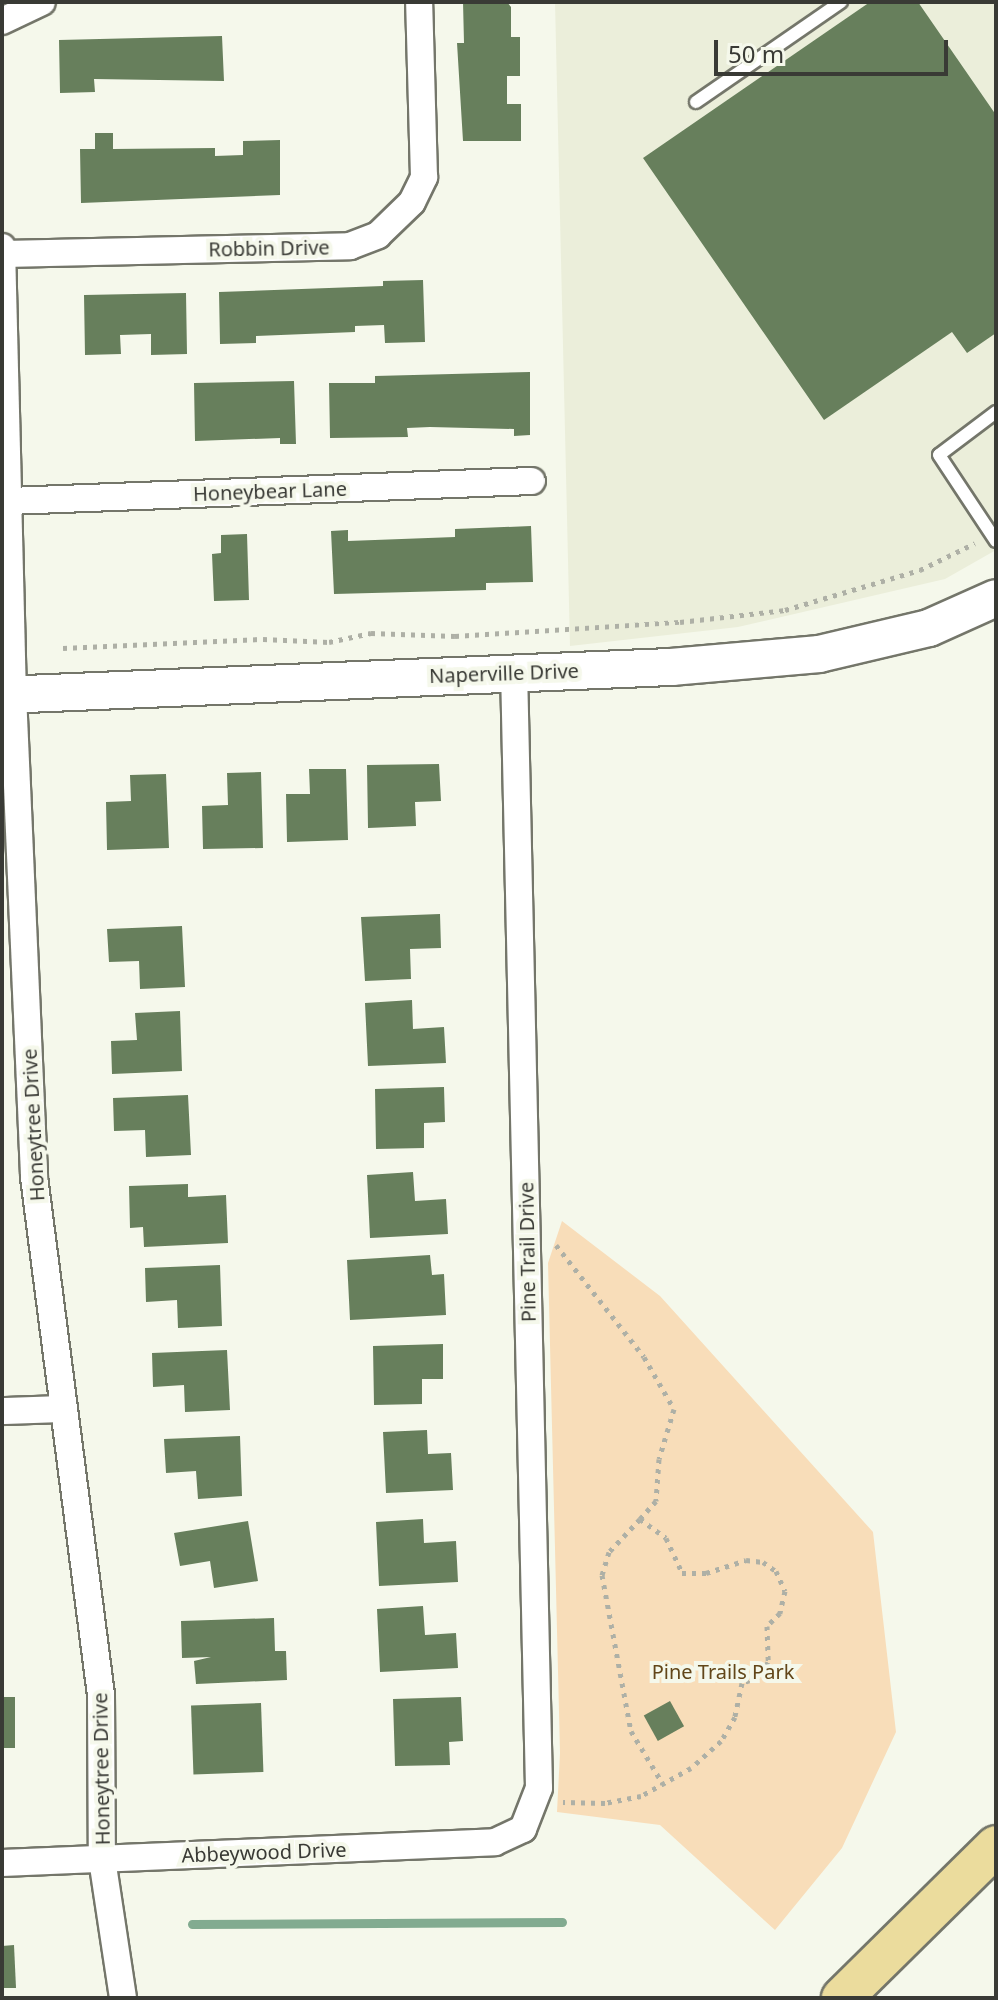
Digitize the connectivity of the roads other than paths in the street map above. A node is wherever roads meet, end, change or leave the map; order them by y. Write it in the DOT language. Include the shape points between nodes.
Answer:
graph roads {
  1 [pos="42,2"];
  2 [pos="419,2"];
  3 [pos="841,2"];
  4 [pos="2,21"];
  5 [pos="696,102"];
  6 [pos="3,251"];
  7 [pos="3,377"];
  8 [pos="996,412"];
  9 [pos="532,481"];
  10 [pos="9,501"];
  11 [pos="994,538"];
  12 [pos="996,598"];
  13 [pos="514,673"];
  14 [pos="8,695"];
  15 [pos="63,1409"];
  16 [pos="2,1411"];
  17 [pos="523,1829"];
  18 [pos="996,1846"];
  19 [pos="102,1859"];
  20 [pos="2,1863"];
  21 [pos="123,1998"];
  22 [pos="842,1998"];
  1 -- 4 [label="street"];
  2 -- 6 [label="street, Robbin Drive" via="424,177 412,202 378,235 350,246"];
  3 -- 5 [label="lane"];
  6 -- 7 [label="street, Honeytree Drive"];
  7 -- 10 [label="street, Honeytree Drive"];
  8 -- 11 [label="lane" via="939,455"];
  9 -- 10 [label="street, Honeybear Lane"];
  10 -- 14 [label="street, Honeytree Drive"];
  12 -- 13 [label="street, Naperville Drive" via="929,628 819,654"];
  13 -- 14 [label="street, Naperville Drive"];
  13 -- 17 [label="street, Pine Trail Drive" via="539,1788"];
  14 -- 15 [label="street, Honeytree Drive" via="34,1177"];
  15 -- 16 [label="street"];
  15 -- 19 [label="street, Honeytree Drive" via="101,1695"];
  17 -- 19 [label="street, Abbeywood Drive" via="495,1842"];
  18 -- 22 [label="main road"];
  19 -- 20 [label="street, Abbeywood Drive"];
  19 -- 21 [label="street, Honeytree Drive"];
}
